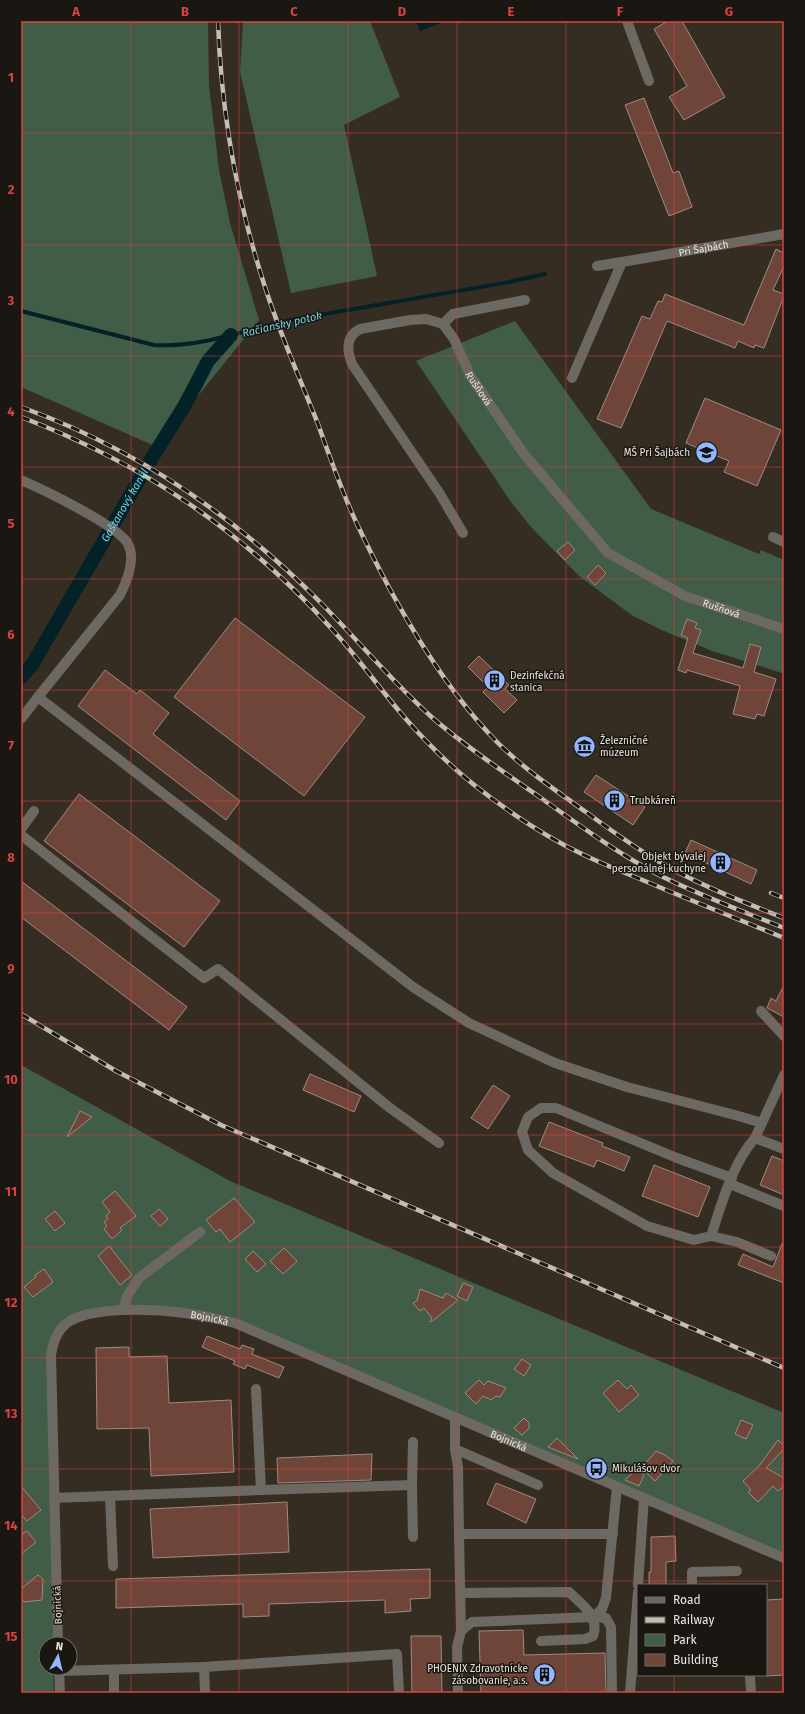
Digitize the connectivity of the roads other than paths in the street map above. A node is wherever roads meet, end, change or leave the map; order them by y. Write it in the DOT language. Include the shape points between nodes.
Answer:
graph roads {
  1 [pos="627,21"];
  2 [pos="649,81"];
  3 [pos="784,234"];
  4 [pos="622,262"];
  5 [pos="597,266"];
  6 [pos="525,300"];
  7 [pos="443,324"];
  8 [pos="572,378"];
  9 [pos="21,480"];
  10 [pos="463,532"];
  11 [pos="773,537"];
  12 [pos="784,542"];
  13 [pos="784,629"];
  14 [pos="38,697"];
  15 [pos="21,719"];
  16 [pos="34,811"];
  17 [pos="21,829"];
  18 [pos="21,835"];
  19 [pos="761,1011"];
  20 [pos="784,1036"];
  21 [pos="784,1075"];
  22 [pos="762,1124"];
  23 [pos="755,1138"];
  24 [pos="439,1143"];
  25 [pos="784,1149"];
  26 [pos="731,1181"];
  27 [pos="784,1206"];
  28 [pos="200,1232"];
  29 [pos="711,1236"];
  30 [pos="771,1256"];
  31 [pos="123,1310"];
  32 [pos="256,1389"];
  33 [pos="455,1418"];
  34 [pos="412,1442"];
  35 [pos="456,1449"];
  36 [pos="412,1485"];
  37 [pos="538,1485"];
  38 [pos="617,1487"];
  39 [pos="261,1490"];
  40 [pos="110,1496"];
  41 [pos="54,1498"];
  42 [pos="644,1498"];
  43 [pos="459,1534"];
  44 [pos="612,1534"];
  45 [pos="413,1537"];
  46 [pos="784,1558"];
  47 [pos="113,1566"];
  48 [pos="737,1571"];
  49 [pos="638,1584"];
  50 [pos="692,1584"];
  51 [pos="461,1593"];
  52 [pos="593,1617"];
  53 [pos="637,1624"];
  54 [pos="460,1631"];
  55 [pos="58,1636"];
  56 [pos="541,1642"];
  57 [pos="204,1667"];
  58 [pos="78,1670"];
  59 [pos="114,1670"];
  60 [pos="59,1676"];
  61 [pos="750,1676"];
  62 [pos="60,1693"];
  63 [pos="114,1693"];
  64 [pos="205,1693"];
  65 [pos="398,1693"];
  66 [pos="458,1693"];
  67 [pos="612,1693"];
  68 [pos="630,1693"];
  69 [pos="751,1693"];
  1 -- 2 [label="street"];
  3 -- 4 [label="street, Pri Šajbách"];
  4 -- 5 [label="street, Pri Šajbách"];
  4 -- 8 [label="street"];
  6 -- 7 [label="street" via="453,314"];
  7 -- 10 [label="street" via="426,319 360,329 350,338 348,346 352,364"];
  7 -- 13 [label="street, Rušňová" via="454,339 470,375 524,454 608,553 685,596"];
  9 -- 14 [label="street" via="47,491 118,532 129,545 130,557 126,583 120,595"];
  11 -- 12 [label="street"];
  14 -- 15 [label="street"];
  14 -- 22 [label="street" via="413,987 470,1023 555,1062 612,1082"];
  16 -- 17 [label="street"];
  18 -- 24 [label="street" via="204,978 218,969 390,1108"];
  19 -- 20 [label="street"];
  21 -- 22 [label="street"];
  22 -- 23 [label="street"];
  23 -- 25 [label="street"];
  23 -- 26 [label="street" via="747,1147"];
  26 -- 27 [label="street"];
  26 -- 29 [label="street"];
  26 -- 29 [label="street" via="556,1108 541,1108 528,1118 522,1132 528,1150 553,1174 640,1222 678,1237 694,1240"];
  28 -- 31 [label="street" via="139,1278 127,1296"];
  29 -- 30 [label="street" via="737,1242"];
  31 -- 33 [label="street, Bojnická" via="176,1311 235,1324"];
  31 -- 41 [label="street, Bojnická" via="75,1318 63,1326 53,1345 50,1368"];
  32 -- 39 [label="street"];
  33 -- 35 [label="street"];
  33 -- 38 [label="street, Bojnická"];
  34 -- 36 [label="street"];
  35 -- 37 [label="street"];
  35 -- 43 [label="street"];
  36 -- 39 [label="street"];
  36 -- 45 [label="street"];
  38 -- 42 [label="street, Bojnická"];
  38 -- 44 [label="street"];
  39 -- 40 [label="street"];
  40 -- 41 [label="street"];
  40 -- 47 [label="street"];
  41 -- 55 [label="street, Bojnická"];
  42 -- 46 [label="street, Bojnická"];
  42 -- 49 [label="street"];
  43 -- 44 [label="street"];
  43 -- 51 [label="street"];
  44 -- 52 [label="street" via="606,1598 602,1609"];
  48 -- 50 [label="street" via="692,1572"];
  51 -- 52 [label="street" via="569,1592"];
  51 -- 54 [label="street"];
  52 -- 54 [label="street" via="472,1622"];
  52 -- 56 [label="street" via="593,1636 585,1639"];
  52 -- 67 [label="street" via="606,1618 611,1627"];
  53 -- 68 [label="street"];
  54 -- 66 [label="street" via="457,1646"];
  57 -- 59 [label="street"];
  57 -- 64 [label="street"];
  57 -- 65 [label="street" via="397,1654"];
  58 -- 59 [label="street"];
  59 -- 63 [label="street"];
  60 -- 62 [label="street"];
  61 -- 69 [label="street"];
}
